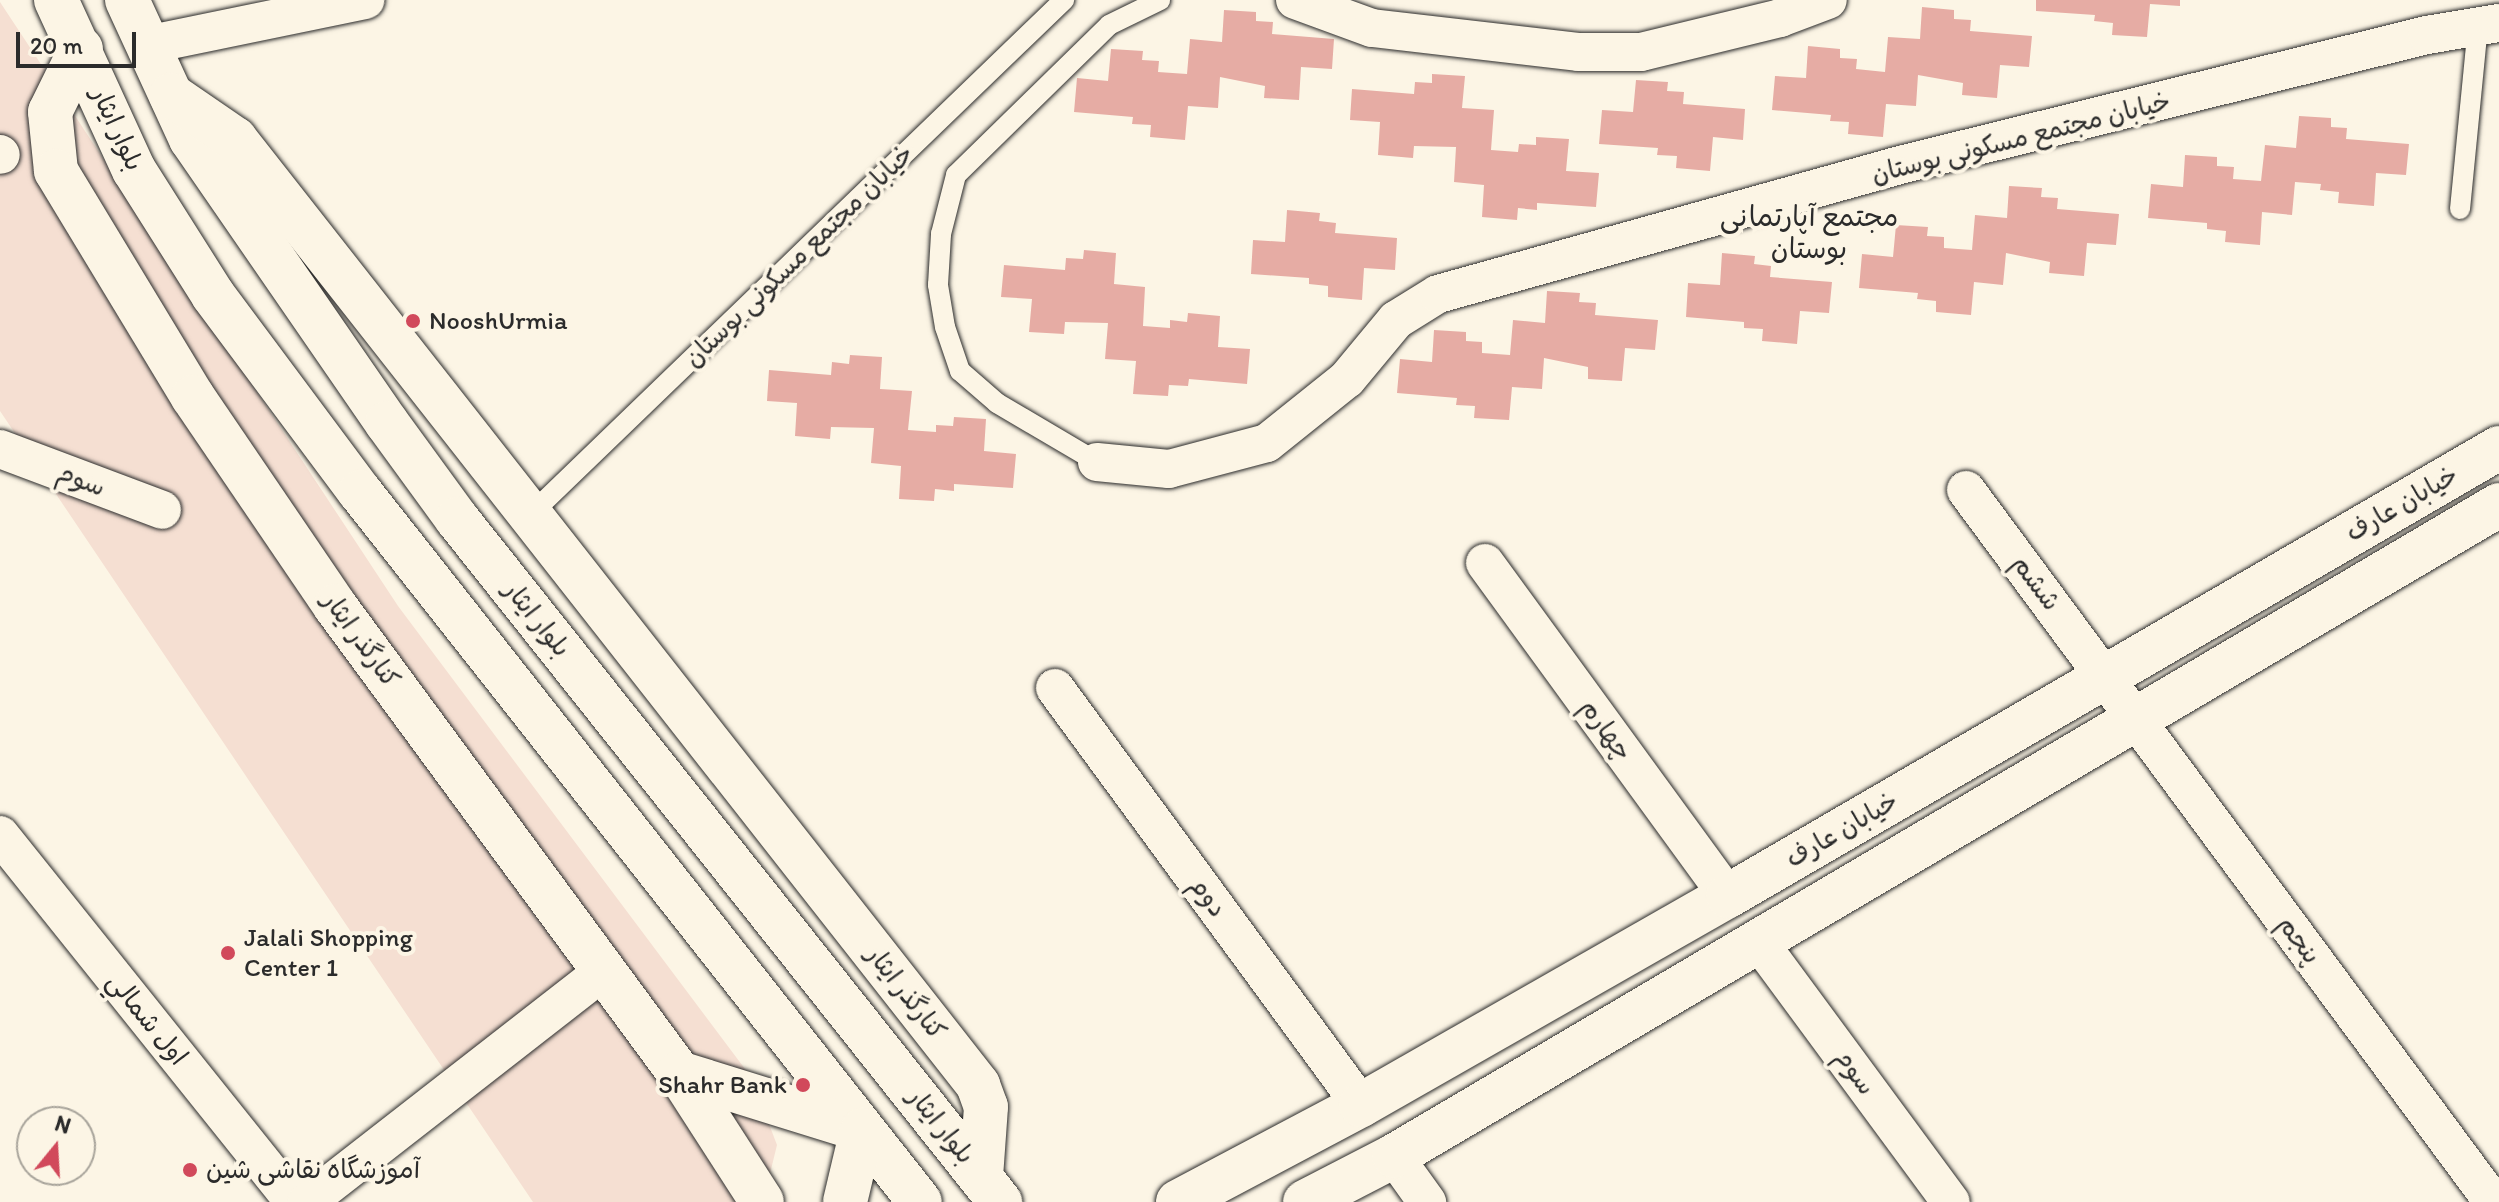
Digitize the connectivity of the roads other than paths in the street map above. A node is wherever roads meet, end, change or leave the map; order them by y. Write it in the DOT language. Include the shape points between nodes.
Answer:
graph roads {
  1 [pos="56,0"];
  2 [pos="66,0"];
  3 [pos="83,0"];
  4 [pos="127,0"];
  5 [pos="365,0"];
  6 [pos="1064,0"];
  7 [pos="1160,0"];
  8 [pos="1295,0"];
  9 [pos="1828,0"];
  10 [pos="2488,25"];
  11 [pos="146,45"];
  12 [pos="81,49"];
  13 [pos="166,92"];
  14 [pos="2460,209"];
  15 [pos="0,449"];
  16 [pos="1097,462"];
  17 [pos="2492,466"];
  18 [pos="1966,490"];
  19 [pos="2499,505"];
  20 [pos="162,510"];
  21 [pos="533,512"];
  22 [pos="1485,563"];
  23 [pos="2106,676"];
  24 [pos="1055,688"];
  25 [pos="2133,716"];
  26 [pos="0,835"];
  27 [pos="1728,896"];
  28 [pos="1759,942"];
  29 [pos="604,971"];
  30 [pos="679,1073"];
  31 [pos="1361,1105"];
  32 [pos="862,1130"];
  33 [pos="1394,1156"];
  34 [pos="991,1189"];
  35 [pos="294,1202"];
  36 [pos="307,1202"];
  37 [pos="762,1202"];
  38 [pos="845,1202"];
  39 [pos="920,1202"];
  40 [pos="1178,1202"];
  41 [pos="1305,1202"];
  42 [pos="1427,1202"];
  43 [pos="1951,1202"];
  44 [pos="2493,1202"];
  1 -- 12 [label="main road, بلوار ایثار"];
  2 -- 3 [label="main road"];
  4 -- 11 [label="main road, بلوار ایثار"];
  5 -- 11 [label="street"];
  6 -- 21 [label="lane, خیابان مجتمع مسکونی بوستان"];
  7 -- 16 [label="lane, خیابان مجتمع مسکونی بوستان" via="1109,25 956,175 941,234 938,285 960,371 997,403"];
  8 -- 9 [label="street" via="1372,28 1578,52 1641,52 1780,18"];
  10 -- 14 [label="lane"];
  10 -- 16 [label="street, خیابان مجتمع مسکونی بوستان" via="1900,165 1438,294 1396,320 1347,379 1267,443 1169,469"];
  11 -- 13 [label="main road, بلوار ایثار"];
  12 -- 29 [label="main road, کنارگذر ایثار" via="50,112 56,171 255,489"];
  12 -- 32 [label="main road, بلوار ایثار" via="134,170 213,295 360,492"];
  13 -- 21 [label="main road, کنارگذر ایثار" via="235,139"];
  13 -- 34 [label="main road, بلوار ایثار" via="191,139 457,519"];
  15 -- 20 [label="street, سوم"];
  17 -- 23 [label="main road, خیابان عارف"];
  18 -- 23 [label="street, ششم"];
  19 -- 25 [label="main road, خیابان عارف"];
  21 -- 34 [label="main road, کنارگذر ایثار" via="978,1085 986,1107"];
  22 -- 27 [label="street, چهارم"];
  23 -- 25 [label="street, پنجم"];
  23 -- 27 [label="main road, خیابان عارف"];
  24 -- 31 [label="street, دوم"];
  25 -- 28 [label="main road, خیابان عارف"];
  25 -- 44 [label="street, پنجم"];
  26 -- 35 [label="street, اول شمالي"];
  27 -- 31 [label="main road, خیابان عارف"];
  28 -- 33 [label="main road, خیابان عارف"];
  28 -- 43 [label="street, سوم"];
  29 -- 30 [label="main road, کنارگذر ایثار"];
  29 -- 36 [label="street"];
  30 -- 32 [label="main road"];
  30 -- 37 [label="main road, کنارگذر ایثار"];
  31 -- 40 [label="main road, خیابان عارف"];
  32 -- 38 [label="main road"];
  32 -- 39 [label="main road, بلوار ایثار"];
  33 -- 41 [label="main road, خیابان عارف"];
  33 -- 42 [label="street"];
}
